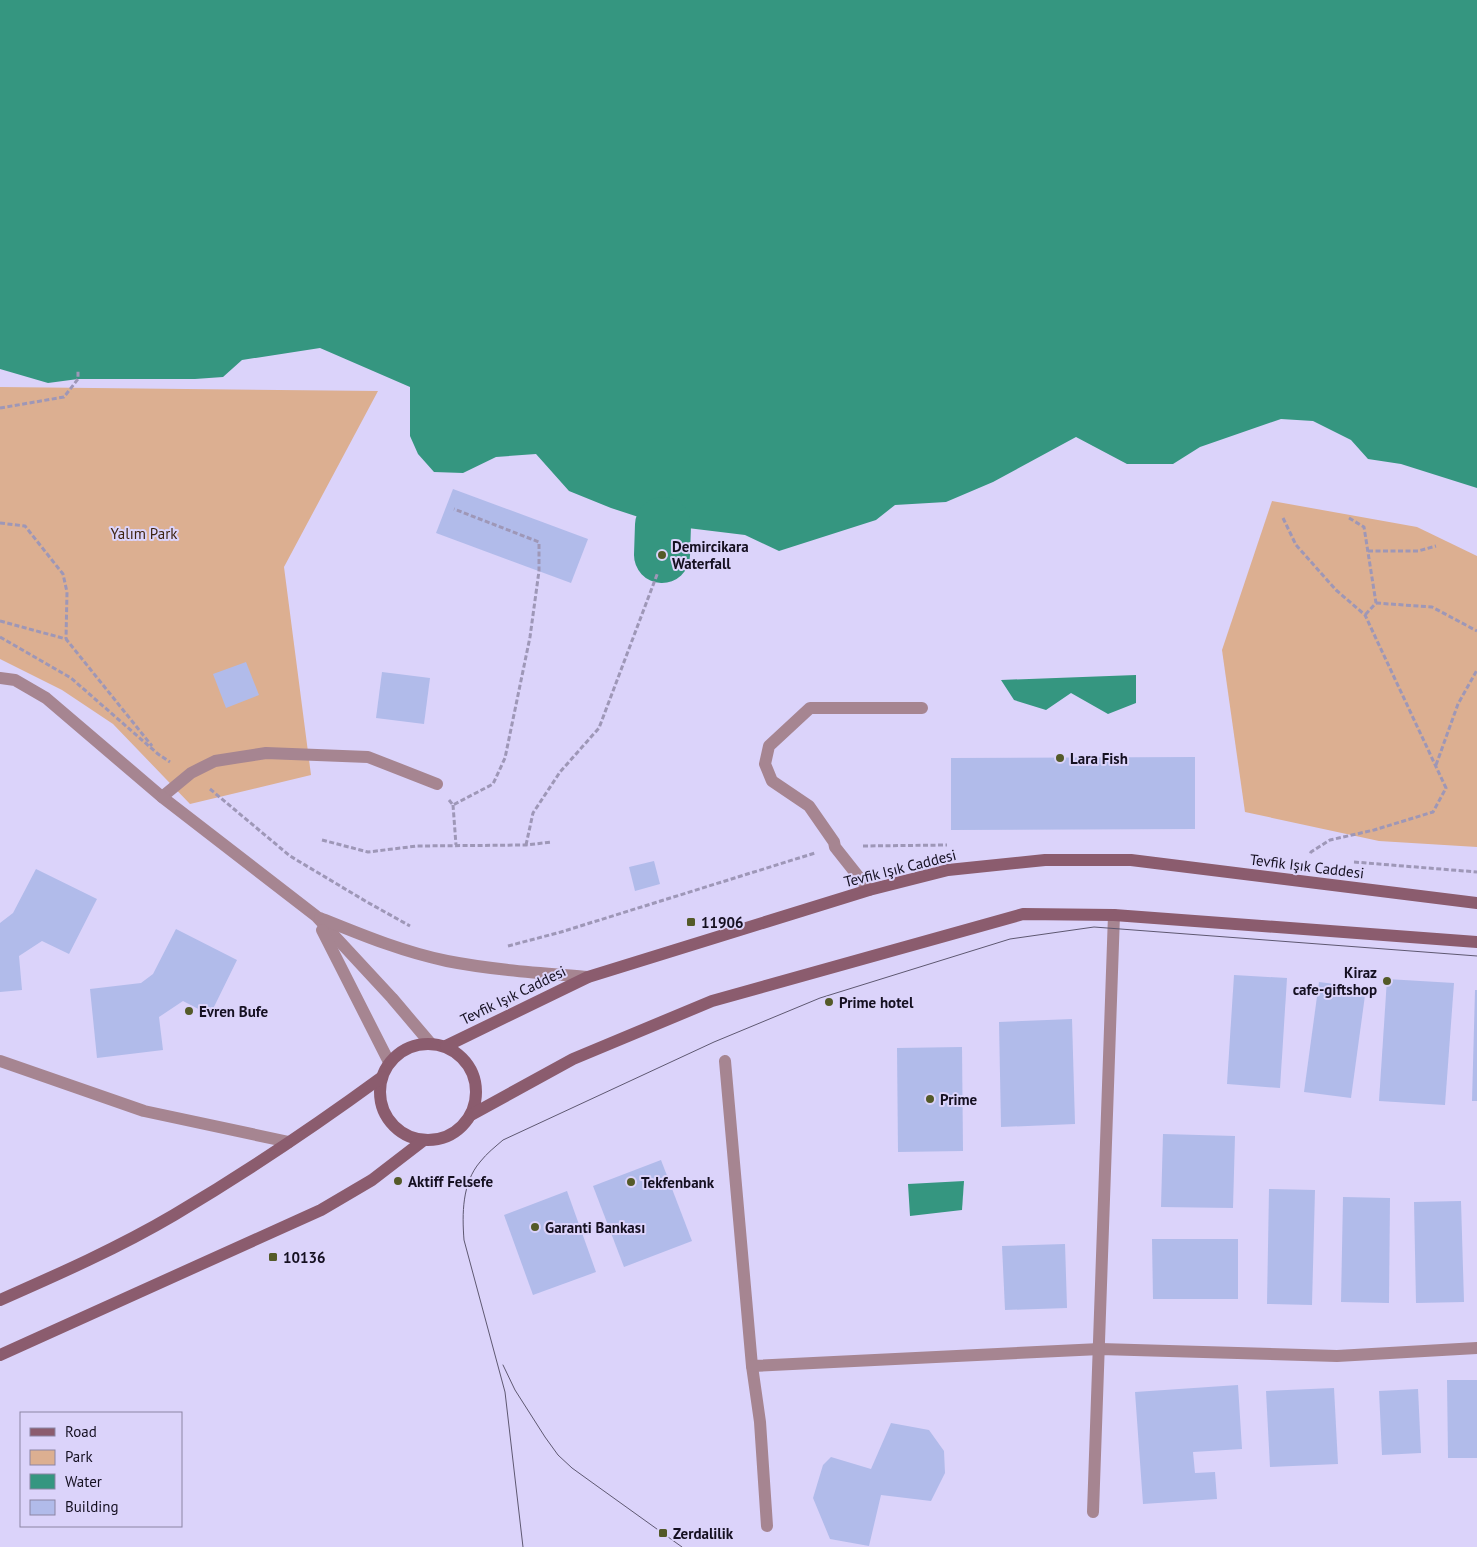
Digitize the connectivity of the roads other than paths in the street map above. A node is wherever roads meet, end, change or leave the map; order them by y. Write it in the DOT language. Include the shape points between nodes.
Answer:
graph roads {
  1 [pos="0,678"];
  2 [pos="922,708"];
  3 [pos="436,784"];
  4 [pos="162,797"];
  5 [pos="869,890"];
  6 [pos="1477,903"];
  7 [pos="1114,915"];
  8 [pos="316,916"];
  9 [pos="1477,942"];
  10 [pos="588,977"];
  11 [pos="431,1044"];
  12 [pos="446,1046"];
  13 [pos="0,1061"];
  14 [pos="725,1061"];
  15 [pos="389,1062"];
  16 [pos="382,1077"];
  17 [pos="471,1115"];
  18 [pos="424,1140"];
  19 [pos="290,1142"];
  20 [pos="0,1300"];
  21 [pos="1477,1348"];
  22 [pos="1100,1349"];
  23 [pos="0,1355"];
  24 [pos="752,1366"];
  25 [pos="1093,1512"];
  26 [pos="767,1526"];
  1 -- 4 [label="street" via="15,680 46,698"];
  2 -- 5 [label="street" via="810,708 769,746 765,764 772,780 809,806 835,847"];
  3 -- 4 [label="street" via="368,757 266,754 214,761 191,773"];
  4 -- 8 [label="street"];
  5 -- 6 [label="street, Tevfik Işık Caddesi" via="948,870 1045,860 1131,860"];
  5 -- 10 [label="street, Tevfik Işık Caddesi"];
  7 -- 9 [label="street"];
  7 -- 17 [label="street" via="1023,914 712,1001 573,1059"];
  7 -- 22 [label="street"];
  8 -- 10 [label="street" via="383,943 447,961"];
  8 -- 11 [label="street"];
  8 -- 15 [label="street"];
  10 -- 12 [label="street, Tevfik Işık Caddesi"];
  11 -- 12 [label="street"];
  11 -- 15 [label="street" via="400,1053"];
  12 -- 17 [label="street" via="467,1062 473,1074 477,1088"];
  13 -- 19 [label="street" via="144,1111"];
  14 -- 24 [label="street"];
  15 -- 16 [label="street"];
  16 -- 18 [label="street" via="381,1105 387,1118 409,1137"];
  16 -- 19 [label="street"];
  17 -- 18 [label="street" via="451,1134"];
  18 -- 23 [label="street" via="372,1180 321,1210"];
  19 -- 20 [label="street" via="173,1215 76,1267"];
  21 -- 22 [label="street" via="1336,1356"];
  22 -- 24 [label="street"];
  22 -- 25 [label="street"];
  24 -- 26 [label="street" via="760,1422"];
}
